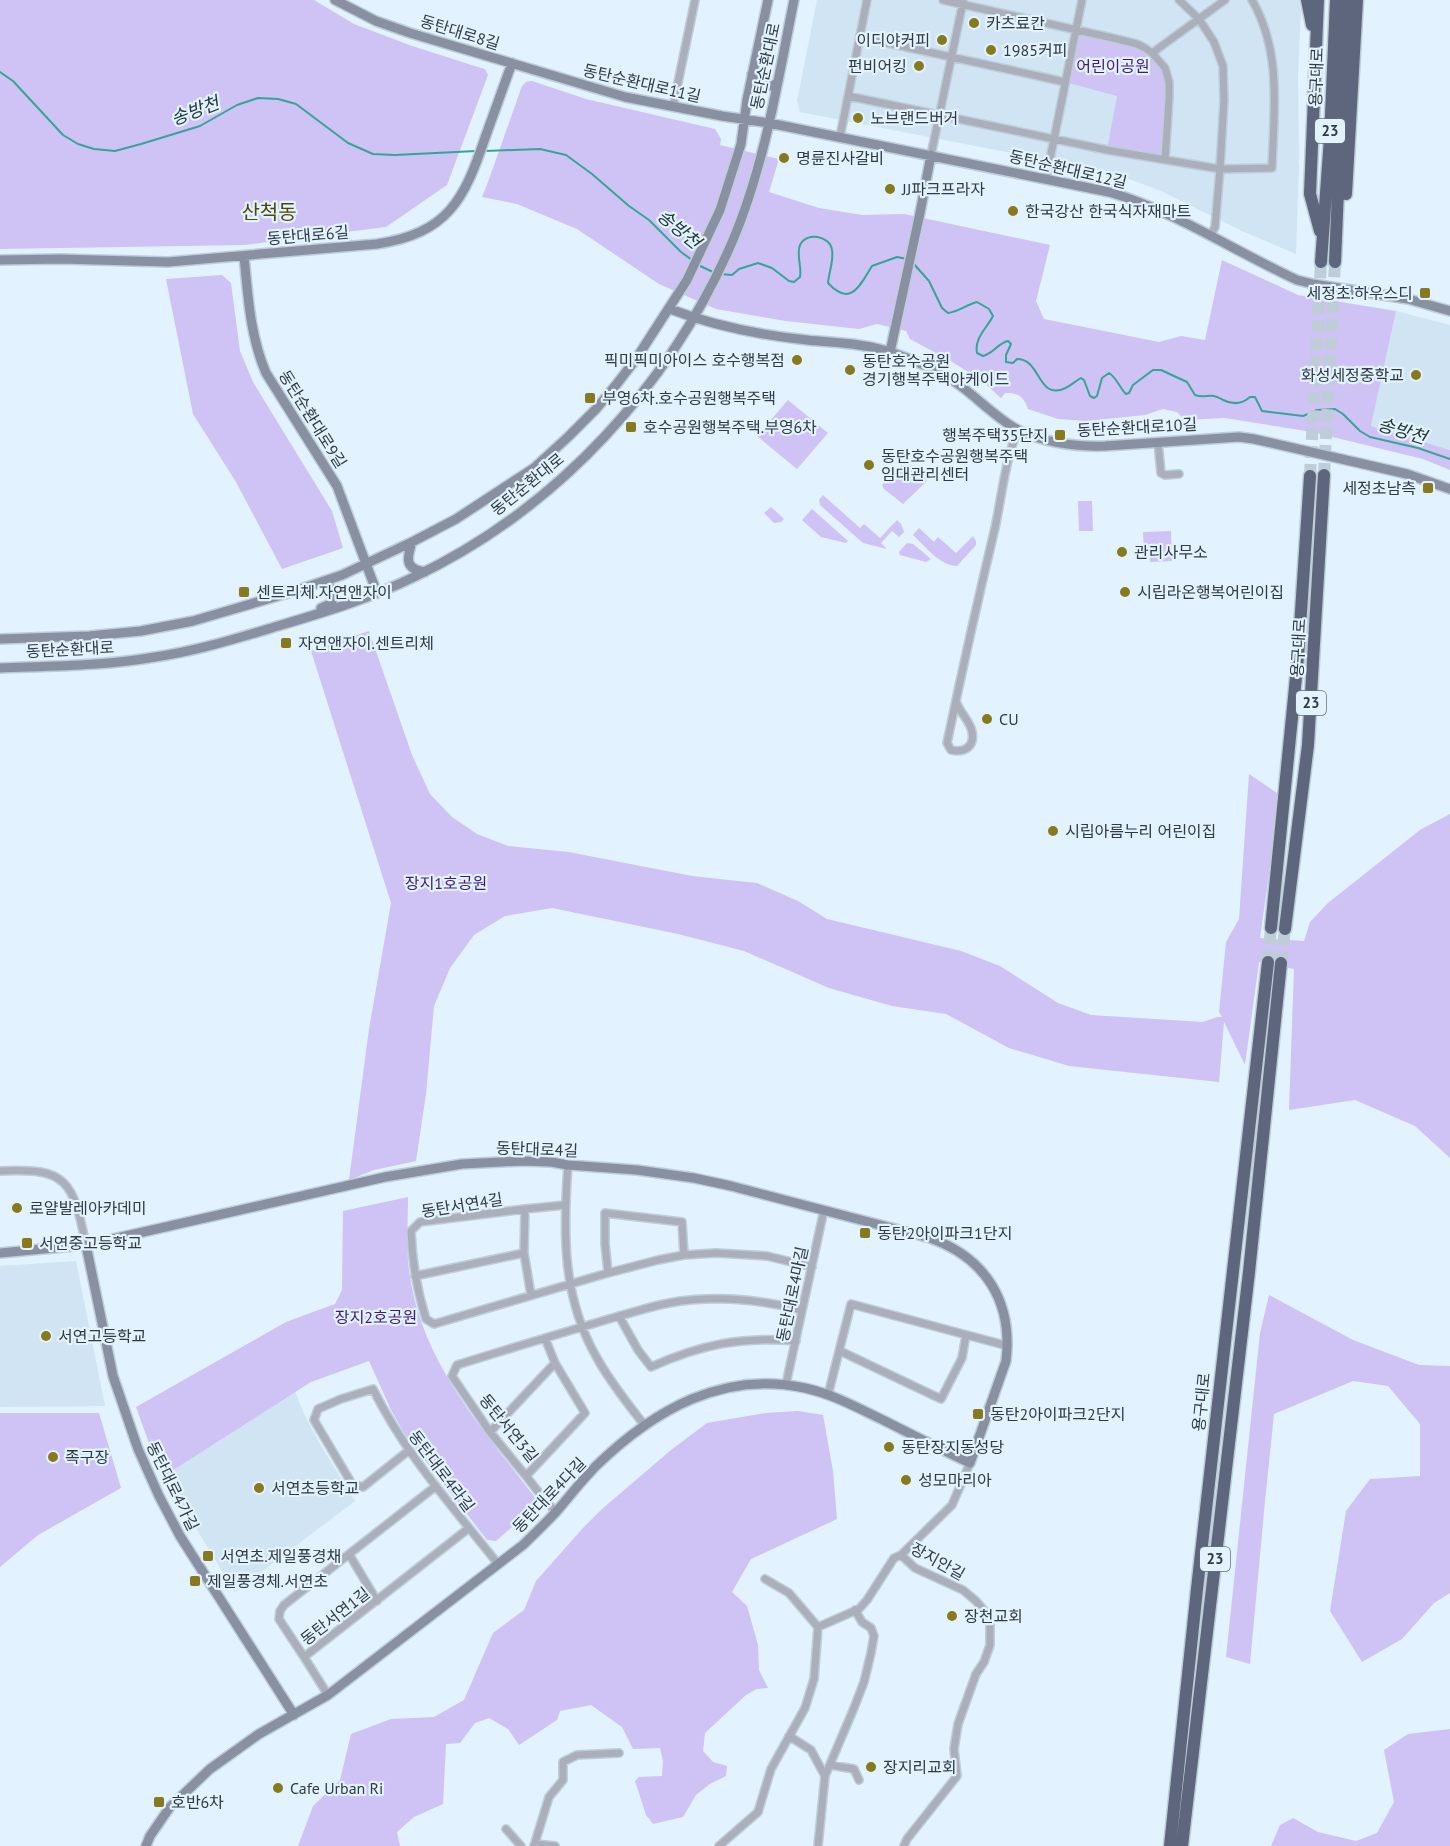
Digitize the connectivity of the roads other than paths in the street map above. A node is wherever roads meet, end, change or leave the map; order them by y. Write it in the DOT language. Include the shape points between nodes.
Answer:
graph roads {
  1 [pos="336,0"];
  2 [pos="695,0"];
  3 [pos="768,0"];
  4 [pos="794,0"];
  5 [pos="867,0"];
  6 [pos="943,0"];
  7 [pos="1082,0"];
  8 [pos="1179,0"];
  9 [pos="1225,0"];
  10 [pos="1252,0"];
  11 [pos="1307,0"];
  12 [pos="1318,0"];
  13 [pos="1336,0"];
  14 [pos="1346,0"];
  15 [pos="1357,0"];
  16 [pos="1365,0"];
  17 [pos="963,2"];
  18 [pos="1199,19"];
  19 [pos="1076,30"];
  20 [pos="860,37"];
  21 [pos="1152,53"];
  22 [pos="1316,56"];
  23 [pos="951,57"];
  24 [pos="512,63"];
  25 [pos="752,74"];
  26 [pos="1065,81"];
  27 [pos="777,83"];
  28 [pos="1353,95"];
  29 [pos="848,96"];
  30 [pos="673,106"];
  31 [pos="939,115"];
  32 [pos="744,119"];
  33 [pos="769,123"];
  34 [pos="840,137"];
  35 [pos="1053,139"];
  36 [pos="931,155"];
  37 [pos="1165,160"];
  38 [pos="1220,170"];
  39 [pos="1046,178"];
  40 [pos="1210,236"];
  41 [pos="1322,239"];
  42 [pos="1336,242"];
  43 [pos="244,256"];
  44 [pos="0,260"];
  45 [pos="1321,262"];
  46 [pos="1335,262"];
  47 [pos="670,309"];
  48 [pos="1450,311"];
  49 [pos="694,318"];
  50 [pos="890,352"];
  51 [pos="1018,430"];
  52 [pos="1158,442"];
  53 [pos="1179,474"];
  54 [pos="1324,475"];
  55 [pos="1310,476"];
  56 [pos="1450,489"];
  57 [pos="411,542"];
  58 [pos="366,565"];
  59 [pos="424,572"];
  60 [pos="325,581"];
  61 [pos="377,593"];
  62 [pos="295,621"];
  63 [pos="0,639"];
  64 [pos="0,668"];
  65 [pos="956,701"];
  66 [pos="1271,928"];
  67 [pos="1285,929"];
  68 [pos="568,1165"];
  69 [pos="0,1171"];
  70 [pos="565,1205"];
  71 [pos="525,1209"];
  72 [pos="824,1210"];
  73 [pos="86,1245"];
  74 [pos="0,1253"];
  75 [pos="524,1253"];
  76 [pos="684,1255"];
  77 [pos="812,1267"];
  78 [pos="608,1273"];
  79 [pos="415,1276"];
  80 [pos="569,1284"];
  81 [pos="531,1295"];
  82 [pos="802,1310"];
  83 [pos="619,1316"];
  84 [pos="582,1327"];
  85 [pos="966,1335"];
  86 [pos="544,1338"];
  87 [pos="796,1341"];
  88 [pos="1008,1346"];
  89 [pos="840,1351"];
  90 [pos="555,1364"];
  91 [pos="786,1384"];
  92 [pos="828,1395"];
  93 [pos="645,1426"];
  94 [pos="490,1432"];
  95 [pos="408,1451"];
  96 [pos="970,1463"];
  97 [pos="526,1476"];
  98 [pos="436,1486"];
  99 [pos="556,1511"];
  100 [pos="469,1528"];
  101 [pos="349,1554"];
  102 [pos="902,1555"];
  103 [pos="498,1564"];
  104 [pos="765,1579"];
  105 [pos="377,1601"];
  106 [pos="855,1610"];
  107 [pos="818,1627"];
  108 [pos="304,1657"];
  109 [pos="328,1695"];
  110 [pos="294,1715"];
  111 [pos="789,1736"];
  112 [pos="619,1753"];
  113 [pos="830,1765"];
  114 [pos="825,1776"];
  115 [pos="859,1780"];
  116 [pos="506,1829"];
  117 [pos="146,1846"];
  118 [pos="521,1846"];
  119 [pos="534,1846"];
  120 [pos="555,1846"];
  121 [pos="719,1846"];
  122 [pos="818,1846"];
  123 [pos="904,1846"];
  124 [pos="1170,1846"];
  125 [pos="1182,1846"];
  1 -- 24 [label="street, 동탄대로8길" via="376,21"];
  2 -- 30 [label="street"];
  3 -- 25 [label="street, 동탄순환대로"];
  4 -- 27 [label="street, 동탄순환대로"];
  5 -- 20 [label="street"];
  6 -- 17 [label="street"];
  7 -- 19 [label="street"];
  8 -- 18 [label="street"];
  9 -- 18 [label="street"];
  10 -- 38 [label="street" via="1274,62 1272,168"];
  11 -- 22 [label="highway"];
  12 -- 22 [label="highway"];
  13 -- 41 [label="highway, 용구대로 / 23"];
  14 -- 42 [label="highway, 용구대로 / 23"];
  15 -- 28 [label="highway"];
  16 -- 28 [label="highway"];
  17 -- 19 [label="street"];
  17 -- 23 [label="street"];
  18 -- 21 [label="street"];
  18 -- 38 [label="street" via="1223,66"];
  19 -- 21 [label="street" via="1137,44"];
  19 -- 26 [label="street"];
  20 -- 23 [label="street"];
  20 -- 29 [label="street"];
  21 -- 37 [label="street" via="1165,68 1169,82"];
  22 -- 41 [label="highway" via="1310,194"];
  23 -- 26 [label="street"];
  23 -- 31 [label="street"];
  24 -- 30 [label="street, 동탄순환대로11길" via="605,92"];
  24 -- 43 [label="street, 동탄대로6길" via="464,193 431,225 397,241"];
  25 -- 27 [label="street" via="756,83"];
  25 -- 32 [label="street, 동탄순환대로"];
  26 -- 35 [label="street"];
  27 -- 33 [label="street, 동탄순환대로"];
  28 -- 42 [label="highway" via="1346,205"];
  29 -- 31 [label="street"];
  29 -- 34 [label="street"];
  30 -- 32 [label="street, 동탄순환대로11길"];
  31 -- 35 [label="street"];
  31 -- 36 [label="street"];
  32 -- 33 [label="street, 동탄순환대로11길"];
  32 -- 47 [label="street, 동탄순환대로" via="741,144 720,210"];
  33 -- 34 [label="street, 동탄순환대로12길"];
  33 -- 49 [label="street, 동탄순환대로" via="747,205"];
  34 -- 36 [label="street, 동탄순환대로12길"];
  35 -- 37 [label="street"];
  35 -- 39 [label="street"];
  36 -- 39 [label="street, 동탄순환대로12길"];
  36 -- 50 [label="street"];
  37 -- 38 [label="street"];
  38 -- 40 [label="street" via="1215,227"];
  39 -- 40 [label="street, 동탄순환대로12길" via="1129,198"];
  40 -- 48 [label="street, 동탄순환대로12길" via="1297,280 1415,300"];
  41 -- 45 [label="highway, 용구대로 / 23"];
  42 -- 46 [label="highway, 용구대로 / 23"];
  43 -- 44 [label="street, 동탄대로6길" via="159,262"];
  43 -- 58 [label="street, 동탄순환대로9길" via="258,355 337,486"];
  47 -- 49 [label="street, 동탄순환대로10길"];
  47 -- 57 [label="street, 동탄순환대로" via="596,409 534,468 456,519"];
  49 -- 50 [label="street, 동탄순환대로10길" via="762,334"];
  49 -- 59 [label="street, 동탄순환대로" via="642,393 574,466 503,524"];
  50 -- 51 [label="street, 동탄순환대로10길" via="956,382"];
  51 -- 52 [label="street, 동탄순환대로10길" via="1084,447"];
  51 -- 65 [label="street"];
  52 -- 53 [label="street" via="1161,473"];
  52 -- 56 [label="street, 동탄순환대로10길" via="1254,439 1407,474"];
  54 -- 67 [label="highway, 용구대로 / 23" via="1308,745"];
  55 -- 66 [label="highway, 용구대로 / 23" via="1298,657"];
  57 -- 58 [label="street, 동탄순환대로"];
  57 -- 59 [label="street" via="408,562 416,571"];
  58 -- 60 [label="street, 동탄순환대로"];
  58 -- 61 [label="street, 동탄순환대로9길"];
  59 -- 61 [label="street, 동탄순환대로"];
  60 -- 62 [label="street" via="334,598 330,604"];
  60 -- 63 [label="street, 동탄순환대로" via="176,625 113,634"];
  61 -- 62 [label="street, 동탄순환대로"];
  62 -- 64 [label="street, 동탄순환대로" via="154,658"];
  65 -- 65 [label="street" via="947,743 957,751 969,748 973,736"];
  68 -- 70 [label="street"];
  68 -- 72 [label="street, 동탄대로4길" via="694,1178"];
  68 -- 73 [label="street, 동탄대로4길" via="513,1162 424,1170"];
  69 -- 73 [label="street" via="33,1170 50,1173 63,1181 71,1193"];
  70 -- 71 [label="street"];
  70 -- 80 [label="street"];
  71 -- 75 [label="street, 동탄서연4길"];
  71 -- 79 [label="street, 동탄서연4길" via="420,1222 411,1231"];
  72 -- 77 [label="street, 동탄대로4마길"];
  72 -- 88 [label="street, 동탄대로4길" via="930,1238 960,1253 978,1267 999,1297"];
  73 -- 74 [label="street, 동탄대로4길"];
  73 -- 110 [label="street, 동탄대로4가길" via="113,1376 138,1449 180,1536"];
  75 -- 79 [label="street"];
  75 -- 81 [label="street, 동탄서연4길"];
  76 -- 77 [label="street, 동탄서연4길" via="767,1256"];
  76 -- 78 [label="street, 동탄서연4길"];
  76 -- 78 [label="street" via="682,1222 605,1213"];
  77 -- 82 [label="street, 동탄대로4마길"];
  78 -- 80 [label="street, 동탄서연4길"];
  79 -- 81 [label="street, 동탄서연4길" via="426,1319 434,1324"];
  80 -- 81 [label="street, 동탄서연4길"];
  80 -- 84 [label="street"];
  82 -- 83 [label="street, 동탄서연3길" via="717,1298 667,1303"];
  82 -- 87 [label="street, 동탄대로4마길"];
  83 -- 84 [label="street, 동탄서연3길"];
  83 -- 87 [label="street" via="651,1367 715,1344 756,1339"];
  84 -- 86 [label="street, 동탄서연3길"];
  84 -- 93 [label="street" via="604,1371"];
  85 -- 88 [label="street"];
  85 -- 89 [label="street" via="851,1304"];
  85 -- 89 [label="street" via="962,1358 941,1399"];
  86 -- 90 [label="street, 동탄서연3길"];
  86 -- 94 [label="street, 동탄서연3길" via="457,1365 452,1376"];
  87 -- 91 [label="street, 동탄대로4마길"];
  88 -- 96 [label="street, 동탄대로4길" via="1001,1378"];
  89 -- 92 [label="street"];
  90 -- 94 [label="street"];
  90 -- 97 [label="street, 동탄서연3길" via="585,1413"];
  91 -- 92 [label="street, 동탄대로4다길"];
  91 -- 93 [label="street, 동탄대로4다길" via="742,1385 704,1394 682,1402"];
  92 -- 96 [label="street, 동탄대로4다길"];
  93 -- 99 [label="street, 동탄대로4다길" via="596,1466"];
  94 -- 97 [label="street, 동탄서연3길"];
  95 -- 95 [label="street, 동탄대로4라길" via="363,1487 352,1484 314,1420 318,1409 373,1389"];
  95 -- 98 [label="street, 동탄대로4라길"];
  96 -- 102 [label="street" via="952,1505"];
  97 -- 99 [label="street"];
  98 -- 100 [label="street, 동탄대로4라길"];
  98 -- 101 [label="street, 동탄서연1길"];
  99 -- 103 [label="street, 동탄대로4다길"];
  100 -- 103 [label="street, 동탄대로4라길"];
  100 -- 105 [label="street, 동탄서연1길"];
  101 -- 105 [label="street"];
  101 -- 108 [label="street, 동탄서연1길" via="280,1611 279,1619"];
  102 -- 106 [label="street, 장지안길" via="894,1558 867,1600"];
  102 -- 123 [label="street, 장지안길" via="915,1568 976,1600 990,1624 990,1645 958,1724 954,1749 957,1776"];
  103 -- 109 [label="street, 동탄대로4다길"];
  104 -- 107 [label="street" via="789,1593"];
  105 -- 108 [label="street, 동탄서연1길"];
  106 -- 107 [label="street, 장지안길"];
  106 -- 113 [label="street" via="874,1636 858,1700"];
  107 -- 111 [label="street" via="814,1679 805,1708"];
  108 -- 109 [label="street"];
  109 -- 110 [label="street, 동탄대로4다길"];
  110 -- 117 [label="street, 동탄대로4다길" via="232,1752 192,1784 162,1817"];
  111 -- 114 [label="street" via="811,1750"];
  111 -- 121 [label="street" via="771,1769 758,1812"];
  112 -- 119 [label="street" via="577,1755 563,1762 564,1780 549,1797"];
  113 -- 114 [label="street"];
  113 -- 115 [label="street" via="854,1769"];
  114 -- 122 [label="street"];
  116 -- 118 [label="street"];
  119 -- 120 [label="street"];
  124 -- 125 [label="highway, 용구대로 / 23" via="1235,1244 1274,963 1249,1272"];
}
